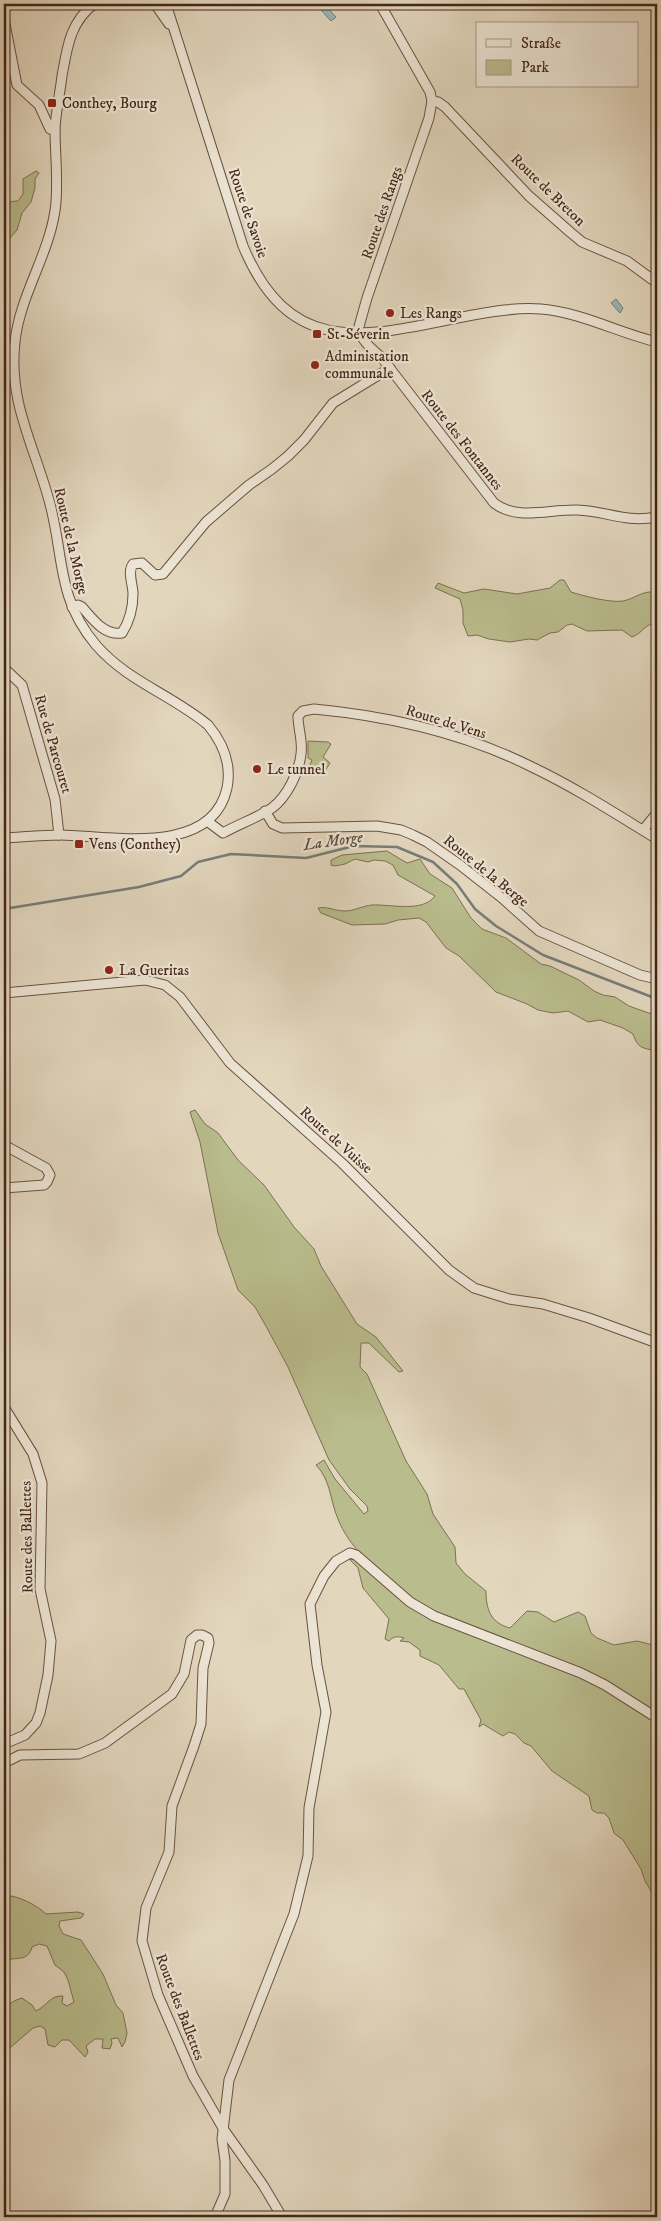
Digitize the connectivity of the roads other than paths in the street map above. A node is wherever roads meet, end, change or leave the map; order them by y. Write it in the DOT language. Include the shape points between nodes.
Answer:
graph roads {
  1 [pos="94,4"];
  2 [pos="155,4"];
  3 [pos="166,4"];
  4 [pos="380,4"];
  5 [pos="4,19"];
  6 [pos="175,35"];
  7 [pos="432,101"];
  8 [pos="55,130"];
  9 [pos="657,283"];
  10 [pos="359,334"];
  11 [pos="657,342"];
  12 [pos="390,368"];
  13 [pos="657,517"];
  14 [pos="72,607"];
  15 [pos="4,668"];
  16 [pos="265,811"];
  17 [pos="657,813"];
  18 [pos="207,821"];
  19 [pos="643,830"];
  20 [pos="59,835"];
  21 [pos="4,838"];
  22 [pos="657,839"];
  23 [pos="657,979"];
  24 [pos="4,993"];
  25 [pos="4,1146"];
  26 [pos="4,1188"];
  27 [pos="657,1343"];
  28 [pos="4,1407"];
  29 [pos="657,1718"];
  30 [pos="4,1744"];
  31 [pos="4,1763"];
  32 [pos="224,2130"];
  33 [pos="215,2217"];
  34 [pos="282,2217"];
  1 -- 8 [label="street, Route de la Morge" via="78,20 70,36"];
  2 -- 6 [label="street, Route de Savoie"];
  3 -- 6 [label="street, Route de Savoie"];
  4 -- 7 [label="street"];
  5 -- 8 [label="street" via="17,85 40,105 49,128"];
  6 -- 10 [label="street, Route de Savoie" via="243,246 256,275 275,300 303,321 328,332"];
  7 -- 9 [label="street, Route de Breton" via="445,106 529,196 582,242 627,261"];
  7 -- 10 [label="street, Route des Rangs" via="367,298"];
  8 -- 14 [label="street, Route de la Morge" via="53,218 22,309 16,333 13,373 17,405 46,489 63,580"];
  10 -- 11 [label="street, Route de Savoie" via="380,333 495,311 541,309"];
  10 -- 12 [label="street, Route des Fontannes"];
  12 -- 13 [label="street, Route des Fontannes" via="494,503 504,511 577,510 638,520"];
  12 -- 14 [label="street" via="333,404 288,456 249,484 206,522 163,574 155,575 142,563 133,564 130,572 133,597 122,632 117,634 103,629 78,604"];
  14 -- 18 [label="street, Route de la Morge" via="88,635 106,656 136,680 198,717 219,738 226,753 228,783 226,795"];
  15 -- 20 [label="street, Rue de Parcouret" via="22,685 55,800"];
  16 -- 18 [label="street" via="223,832"];
  16 -- 19 [label="street, Route de Vens" via="273,807 293,780 300,760 302,737 298,716 303,711 314,710 412,724 450,734 531,766"];
  16 -- 23 [label="street, Route de la Berge" via="273,824 282,828 377,826 401,830 427,842 460,865 539,931 640,975"];
  17 -- 19 [label="street"];
  18 -- 20 [label="street, Route de la Morge" via="185,833 161,838"];
  19 -- 22 [label="street, Route de Vens"];
  20 -- 21 [label="street, Route de la Morge"];
  24 -- 27 [label="street, Route de Vuisse" via="145,980 165,985 180,997 230,1063 342,1163 449,1270 474,1288 509,1299 543,1304"];
  25 -- 26 [label="street" via="46,1168 50,1175 44,1185"];
  28 -- 30 [label="street, Route des Ballettes" via="33,1454 42,1483 40,1589 52,1641 47,1682 36,1723 25,1736"];
  29 -- 32 [label="street" via="581,1673 434,1616 410,1602 356,1555 350,1553 336,1561 324,1576 310,1604 326,1712 310,1808 308,1856 294,1914 229,2080"];
  31 -- 32 [label="street, Route des Ballettes" via="20,1755 79,1754 105,1743 172,1694 184,1674 191,1640 202,1634 208,1638 200,1724 172,1806 169,1852 146,1908 142,1941 149,1970 171,2027 193,2076"];
  32 -- 33 [label="street" via="225,2194"];
  32 -- 34 [label="street, Route des Ballettes"];
}
